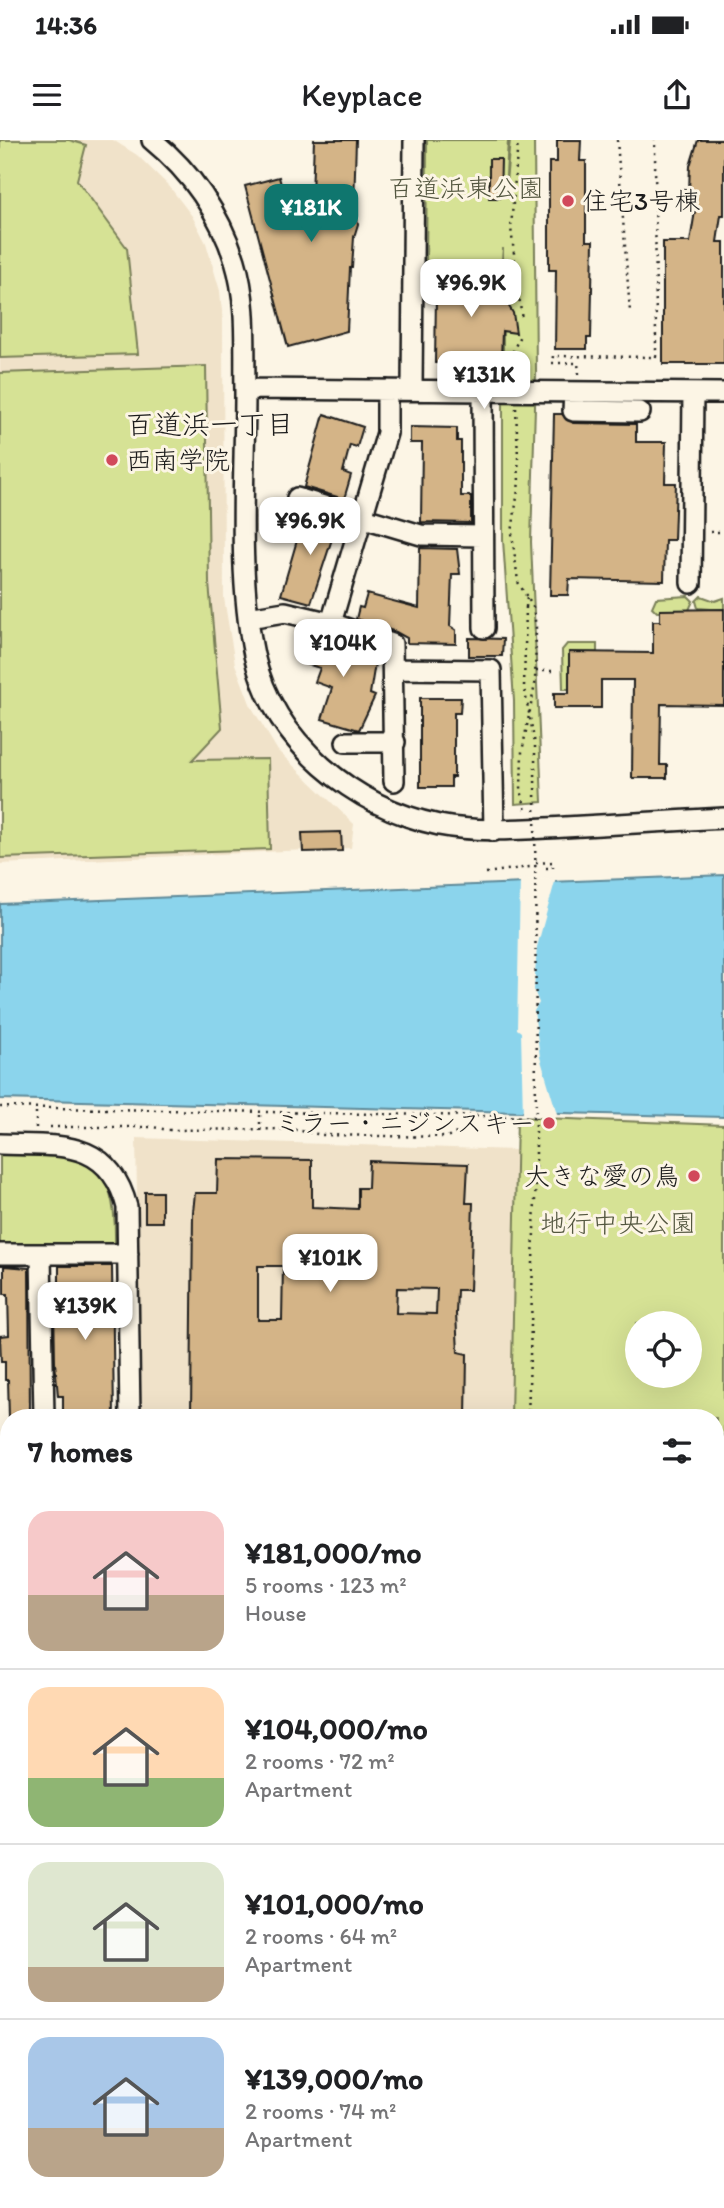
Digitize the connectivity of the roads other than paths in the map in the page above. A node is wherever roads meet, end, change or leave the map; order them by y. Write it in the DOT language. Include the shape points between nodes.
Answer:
graph roads {
  1 [pos="152,140"];
  2 [pos="414,140"];
  3 [pos="576,387"];
  4 [pos="245,389"];
  5 [pos="387,390"];
  6 [pos="412,390"];
  7 [pos="482,391"];
  8 [pos="693,393"];
  9 [pos="724,393"];
  10 [pos="640,412"];
  11 [pos="297,498"];
  12 [pos="365,517"];
  13 [pos="482,536"];
  14 [pos="691,583"];
  15 [pos="248,618"];
  16 [pos="331,622"];
  17 [pos="484,628"];
  18 [pos="394,669"];
  19 [pos="346,742"];
  20 [pos="394,743"];
  21 [pos="394,781"];
  22 [pos="724,818"];
  23 [pos="494,831"];
  24 [pos="0,1144"];
  25 [pos="0,1254"];
  26 [pos="128,1254"];
  27 [pos="41,1255"];
  28 [pos="44,1409"];
  29 [pos="130,1409"];
  1 -- 4 [label="street" via="196,184 235,262 245,321"];
  2 -- 6 [label="street"];
  3 -- 7 [label="street"];
  3 -- 8 [label="street"];
  3 -- 10 [label="street" via="573,411"];
  4 -- 5 [label="street"];
  4 -- 15 [label="street"];
  5 -- 6 [label="street"];
  5 -- 12 [label="street" via="387,433"];
  6 -- 7 [label="street"];
  7 -- 13 [label="street"];
  8 -- 9 [label="street"];
  8 -- 14 [label="street"];
  11 -- 12 [label="street"];
  12 -- 13 [label="street" via="421,534"];
  12 -- 16 [label="street"];
  13 -- 17 [label="street"];
  15 -- 16 [label="street" via="285,612"];
  15 -- 23 [label="street" via="255,657 270,696 295,737 331,775 368,800 413,818"];
  16 -- 18 [label="street" via="387,640 394,651"];
  18 -- 20 [label="street"];
  18 -- 23 [label="street" via="491,670"];
  19 -- 20 [label="street"];
  20 -- 21 [label="street"];
  22 -- 23 [label="street"];
  24 -- 26 [label="street" via="65,1146 100,1161 123,1191"];
  25 -- 27 [label="street"];
  26 -- 27 [label="street"];
  26 -- 29 [label="street"];
  27 -- 28 [label="street"];
}
